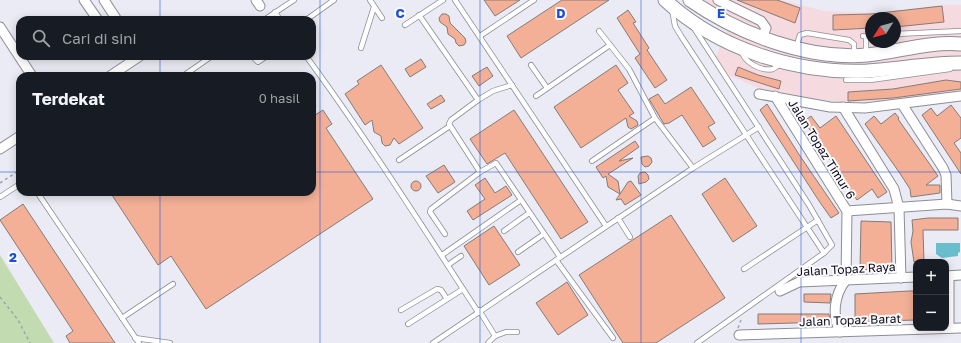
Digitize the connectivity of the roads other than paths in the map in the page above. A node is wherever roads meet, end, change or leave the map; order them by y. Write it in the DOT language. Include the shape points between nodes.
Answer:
graph roads {
  1 [pos="84,0"];
  2 [pos="104,0"];
  3 [pos="294,0"];
  4 [pos="334,0"];
  5 [pos="370,0"];
  6 [pos="443,0"];
  7 [pos="455,0"];
  8 [pos="534,0"];
  9 [pos="690,0"];
  10 [pos="718,0"];
  11 [pos="670,2"];
  12 [pos="374,7"];
  13 [pos="275,12"];
  14 [pos="419,15"];
  15 [pos="95,16"];
  16 [pos="114,16"];
  17 [pos="270,16"];
  18 [pos="278,16"];
  19 [pos="312,16"];
  20 [pos="382,18"];
  21 [pos="688,18"];
  22 [pos="405,25"];
  23 [pos="0,27"];
  24 [pos="599,31"];
  25 [pos="961,31"];
  26 [pos="901,34"];
  27 [pos="480,36"];
  28 [pos="762,38"];
  29 [pos="865,41"];
  30 [pos="961,44"];
  31 [pos="610,45"];
  32 [pos="361,48"];
  33 [pos="796,48"];
  34 [pos="16,52"];
  35 [pos="860,55"];
  36 [pos="22,60"];
  37 [pos="125,60"];
  38 [pos="134,60"];
  39 [pos="207,60"];
  40 [pos="309,60"];
  41 [pos="128,64"];
  42 [pos="531,65"];
  43 [pos="958,66"];
  44 [pos="29,72"];
  45 [pos="116,72"];
  46 [pos="192,72"];
  47 [pos="868,75"];
  48 [pos="846,80"];
  49 [pos="512,85"];
  50 [pos="547,88"];
  51 [pos="759,94"];
  52 [pos="536,96"];
  53 [pos="775,96"];
  54 [pos="961,97"];
  55 [pos="478,100"];
  56 [pos="902,104"];
  57 [pos="843,107"];
  58 [pos="655,118"];
  59 [pos="450,126"];
  60 [pos="759,127"];
  61 [pos="746,135"];
  62 [pos="16,139"];
  63 [pos="0,149"];
  64 [pos="399,160"];
  65 [pos="592,161"];
  66 [pos="693,168"];
  67 [pos="480,172"];
  68 [pos="16,187"];
  69 [pos="40,196"];
  70 [pos="0,197"];
  71 [pos="521,200"];
  72 [pos="947,204"];
  73 [pos="961,206"];
  74 [pos="899,208"];
  75 [pos="847,211"];
  76 [pos="529,213"];
  77 [pos="618,218"];
  78 [pos="818,220"];
  79 [pos="606,226"];
  80 [pos="806,227"];
  81 [pos="504,231"];
  82 [pos="445,234"];
  83 [pos="544,234"];
  84 [pos="630,237"];
  85 [pos="518,252"];
  86 [pos="824,253"];
  87 [pos="442,255"];
  88 [pos="461,256"];
  89 [pos="558,259"];
  90 [pos="448,265"];
  91 [pos="744,269"];
  92 [pos="961,275"];
  93 [pos="949,276"];
  94 [pos="913,277"];
  95 [pos="901,278"];
  96 [pos="846,280"];
  97 [pos="173,284"];
  98 [pos="463,289"];
  99 [pos="780,291"];
  100 [pos="447,299"];
  101 [pos="401,310"];
  102 [pos="479,311"];
  103 [pos="122,318"];
  104 [pos="408,324"];
  105 [pos="949,328"];
  106 [pos="961,328"];
  107 [pos="913,329"];
  108 [pos="517,332"];
  109 [pos="840,332"];
  110 [pos="739,335"];
  111 [pos="496,336"];
  112 [pos="135,338"];
  113 [pos="613,338"];
  114 [pos="139,343"];
  115 [pos="170,343"];
  116 [pos="433,343"];
  117 [pos="488,343"];
  118 [pos="697,343"];
  1 -- 15 [label="street"];
  2 -- 16 [label="street"];
  3 -- 13 [label="lane"];
  4 -- 19 [label="lane"];
  5 -- 12 [label="lane"];
  6 -- 14 [label="lane"];
  7 -- 27 [label="lane"];
  8 -- 27 [label="lane"];
  9 -- 28 [label="main road" via="722,21"];
  10 -- 28 [label="street" via="761,21 766,28"];
  11 -- 21 [label="main road"];
  11 -- 61 [label="lane" via="681,36"];
  12 -- 20 [label="lane"];
  12 -- 32 [label="lane"];
  13 -- 17 [label="lane"];
  13 -- 18 [label="lane"];
  14 -- 22 [label="lane"];
  14 -- 55 [label="lane"];
  21 -- 47 [label="main road" via="710,33 782,62"];
  21 -- 60 [label="lane"];
  23 -- 34 [label="street"];
  24 -- 31 [label="lane"];
  25 -- 26 [label="lane"];
  27 -- 49 [label="lane"];
  28 -- 33 [label="main road"];
  29 -- 35 [label="lane"];
  30 -- 35 [label="main road"];
  31 -- 50 [label="lane"];
  31 -- 58 [label="lane" via="629,69"];
  33 -- 35 [label="main road" via="832,54"];
  33 -- 35 [label="lane" via="800,35 807,33 849,40"];
  36 -- 44 [label="street"];
  37 -- 41 [label="street"];
  38 -- 41 [label="street"];
  39 -- 46 [label="lane"];
  40 -- 87 [label="lane"];
  41 -- 45 [label="street"];
  42 -- 50 [label="lane"];
  43 -- 47 [label="main road"];
  47 -- 48 [label="lane"];
  49 -- 55 [label="lane" via="493,91"];
  49 -- 79 [label="lane"];
  50 -- 52 [label="lane"];
  51 -- 53 [label="street"];
  53 -- 57 [label="street"];
  53 -- 75 [label="street, Jalan Topaz Timur 6"];
  54 -- 56 [label="street"];
  55 -- 59 [label="lane" via="452,120"];
  56 -- 57 [label="street" via="866,108"];
  56 -- 72 [label="street" via="943,168 946,175"];
  57 -- 74 [label="street" via="890,180"];
  58 -- 65 [label="lane"];
  58 -- 66 [label="lane"];
  59 -- 64 [label="lane"];
  59 -- 67 [label="lane"];
  60 -- 61 [label="lane"];
  60 -- 78 [label="lane"];
  61 -- 66 [label="lane"];
  61 -- 80 [label="lane"];
  62 -- 63 [label="street"];
  66 -- 77 [label="lane"];
  67 -- 71 [label="lane" via="497,163"];
  67 -- 82 [label="lane" via="431,209 430,212"];
  68 -- 70 [label="lane"];
  69 -- 103 [label="lane"];
  71 -- 76 [label="lane"];
  71 -- 87 [label="lane"];
  72 -- 73 [label="street"];
  72 -- 74 [label="street"];
  74 -- 75 [label="street"];
  74 -- 95 [label="street"];
  75 -- 96 [label="street, Jalan Topaz Timur 6"];
  76 -- 81 [label="lane"];
  76 -- 83 [label="lane"];
  77 -- 79 [label="lane"];
  77 -- 84 [label="lane"];
  78 -- 80 [label="lane"];
  78 -- 86 [label="lane" via="832,245"];
  79 -- 89 [label="lane"];
  80 -- 86 [label="lane"];
  80 -- 91 [label="lane"];
  83 -- 85 [label="lane"];
  83 -- 89 [label="lane"];
  86 -- 118 [label="lane"];
  87 -- 90 [label="lane"];
  88 -- 90 [label="lane"];
  89 -- 102 [label="lane"];
  89 -- 113 [label="lane"];
  90 -- 98 [label="lane"];
  92 -- 93 [label="street"];
  94 -- 95 [label="street, Jalan Topaz Raya"];
  95 -- 96 [label="street, Jalan Topaz Raya"];
  96 -- 99 [label="street, Jalan Topaz Raya" via="799,282"];
  96 -- 109 [label="street, Jalan Topaz Timur 6" via="840,288 836,305 836,324"];
  97 -- 103 [label="lane"];
  98 -- 100 [label="lane"];
  98 -- 102 [label="lane"];
  100 -- 101 [label="lane" via="441,290 437,289"];
  100 -- 104 [label="lane"];
  102 -- 111 [label="lane"];
  102 -- 116 [label="lane"];
  103 -- 112 [label="lane"];
  105 -- 106 [label="street, Jalan Topaz Barat"];
  107 -- 109 [label="street, Jalan Topaz Barat"];
  108 -- 111 [label="lane" via="506,332"];
  109 -- 110 [label="street, Jalan Topaz Barat"];
  111 -- 117 [label="lane"];
  112 -- 114 [label="lane"];
  112 -- 115 [label="lane"];
}
